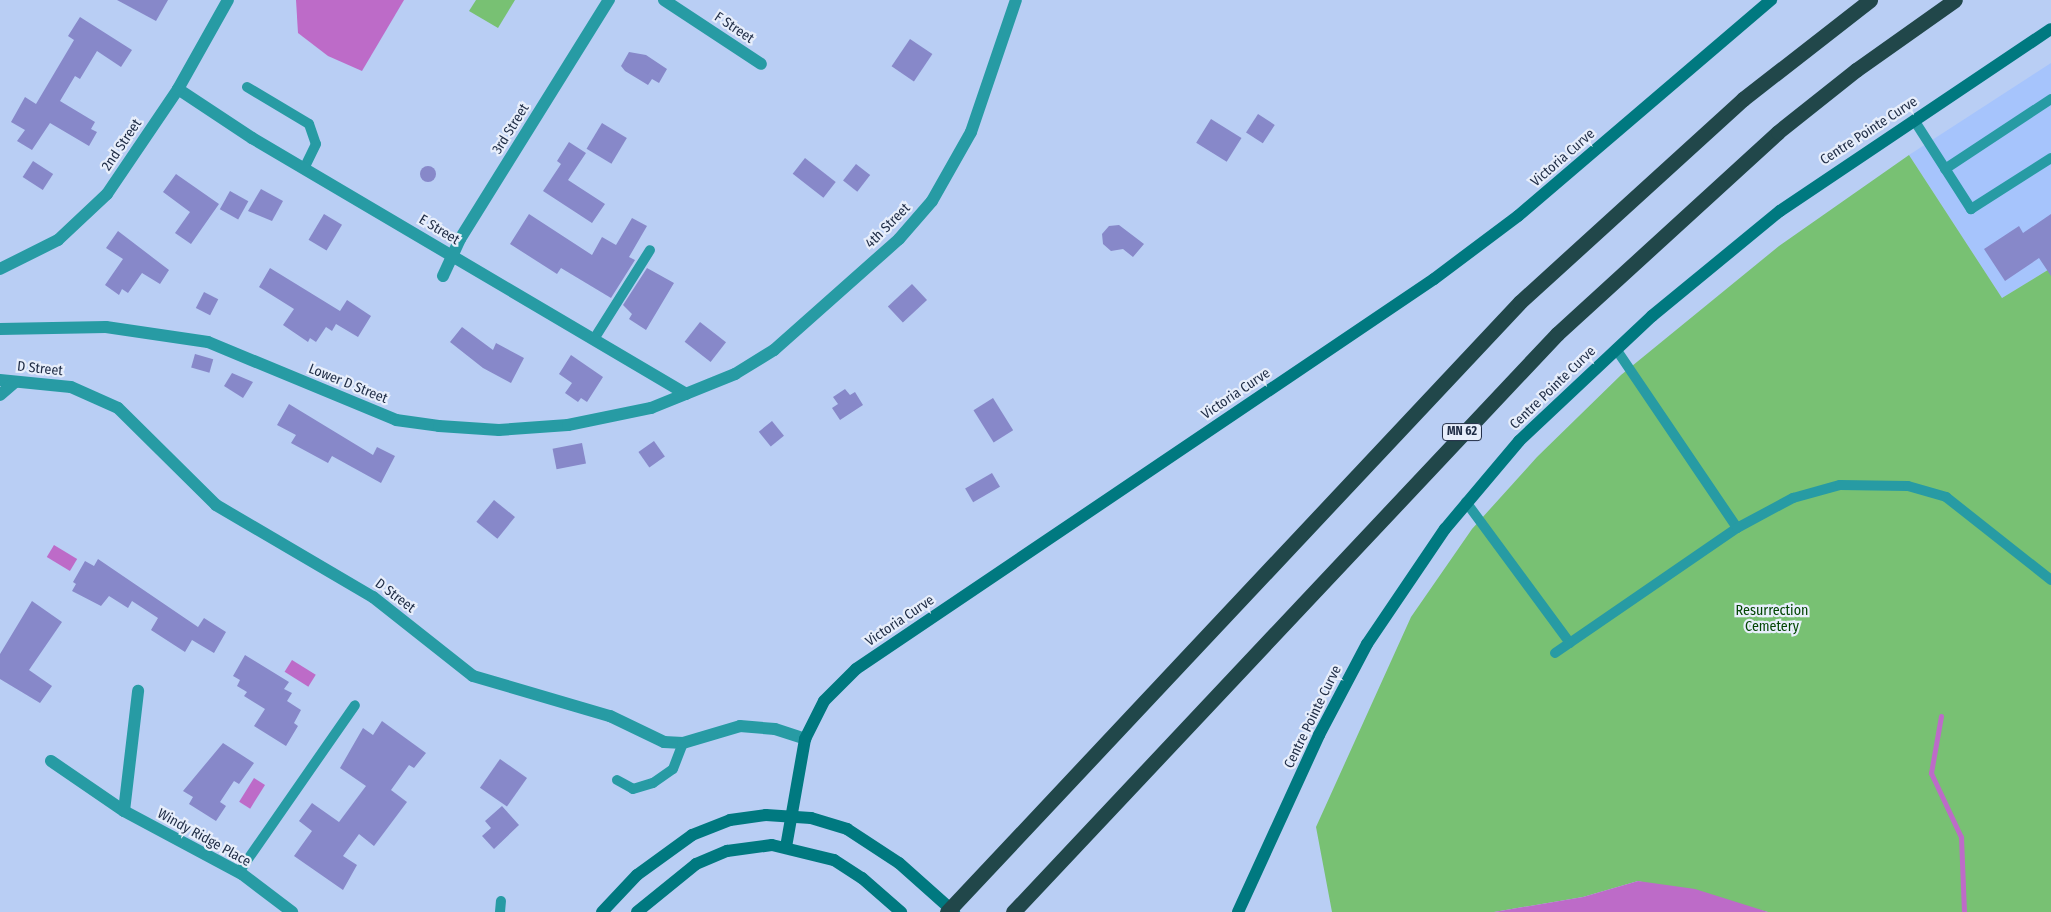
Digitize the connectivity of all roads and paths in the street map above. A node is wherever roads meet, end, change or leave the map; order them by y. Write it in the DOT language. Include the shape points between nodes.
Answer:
graph roads {
  1 [pos="228,0"];
  2 [pos="609,0"];
  3 [pos="664,0"];
  4 [pos="1016,0"];
  5 [pos="1771,0"];
  6 [pos="1870,0"];
  7 [pos="1955,0"];
  8 [pos="2051,29"];
  9 [pos="761,64"];
  10 [pos="247,87"];
  11 [pos="178,89"];
  12 [pos="2051,100"];
  13 [pos="1914,120"];
  14 [pos="2051,158"];
  15 [pos="305,167"];
  16 [pos="1945,169"];
  17 [pos="650,250"];
  18 [pos="453,255"];
  19 [pos="0,269"];
  20 [pos="444,276"];
  21 [pos="0,329"];
  22 [pos="594,339"];
  23 [pos="1616,349"];
  24 [pos="0,380"];
  25 [pos="15,382"];
  26 [pos="686,394"];
  27 [pos="0,395"];
  28 [pos="1466,502"];
  29 [pos="1737,528"];
  30 [pos="2051,580"];
  31 [pos="1570,643"];
  32 [pos="1555,653"];
  33 [pos="138,691"];
  34 [pos="355,705"];
  35 [pos="805,739"];
  36 [pos="683,743"];
  37 [pos="51,761"];
  38 [pos="618,780"];
  39 [pos="124,811"];
  40 [pos="792,816"];
  41 [pos="786,847"];
  42 [pos="239,872"];
  43 [pos="950,911"];
  44 [pos="292,912"];
  45 [pos="602,912"];
  46 [pos="637,912"];
  47 [pos="901,912"];
  48 [pos="1013,912"];
  49 [pos="1238,912"];
  1 -- 11 [label="street, 2nd Street"];
  2 -- 18 [label="street, 3rd Street"];
  3 -- 9 [label="street, F Street"];
  4 -- 26 [label="street, 4th Street" via="971,132 932,201 899,239 774,350 735,374"];
  5 -- 35 [label="street, Victoria Curve" via="1518,216 1434,279 856,669 824,701"];
  6 -- 43 [label="highway" via="1728,112 1520,302"];
  7 -- 48 [label="highway, MN 62" via="1856,70 1778,132 1557,334"];
  8 -- 13 [label="street, Centre Pointe Curve"];
  10 -- 15 [label="lane" via="309,124 316,144"];
  11 -- 15 [label="street, E Street"];
  11 -- 19 [label="street, 2nd Street" via="107,194 58,240"];
  12 -- 16 [label="lane"];
  13 -- 16 [label="lane"];
  13 -- 23 [label="street, Centre Pointe Curve" via="1780,211"];
  14 -- 16 [label="lane" via="1971,209"];
  15 -- 18 [label="street, E Street"];
  17 -- 22 [label="lane"];
  18 -- 20 [label="street, 3rd Street"];
  18 -- 22 [label="street, E Street"];
  21 -- 26 [label="street, Lower D Street" via="106,327 208,342 396,420 439,426 499,430 568,425 623,416"];
  22 -- 26 [label="street, E Street"];
  23 -- 28 [label="street, Centre Pointe Curve" via="1542,417"];
  23 -- 29 [label="lane"];
  24 -- 25 [label="street, D Street"];
  25 -- 27 [label="street"];
  25 -- 36 [label="street, D Street" via="71,388 118,408 216,505 373,597 473,676 610,716 664,742"];
  28 -- 31 [label="lane"];
  28 -- 49 [label="street, Centre Pointe Curve" via="1406,582 1352,670"];
  29 -- 30 [label="lane" via="1793,498 1840,485 1908,486 1946,497"];
  29 -- 31 [label="lane"];
  31 -- 32 [label="lane"];
  33 -- 39 [label="street"];
  34 -- 42 [label="lane"];
  35 -- 36 [label="street, D Street" via="774,729 740,726"];
  35 -- 40 [label="street, Victoria Curve"];
  36 -- 38 [label="lane" via="673,769 653,783 633,789"];
  37 -- 39 [label="street, Windy Ridge Place"];
  39 -- 42 [label="street, Windy Ridge Place"];
  40 -- 41 [label="street, Victoria Curve"];
  40 -- 43 [label="street" via="829,822 872,843"];
  40 -- 45 [label="street" via="766,815 730,820 692,835 637,875"];
  41 -- 46 [label="street" via="745,848 712,856 679,874"];
  41 -- 47 [label="street" via="820,855 846,867"];
  42 -- 44 [label="street, Windy Ridge Place"];
}
